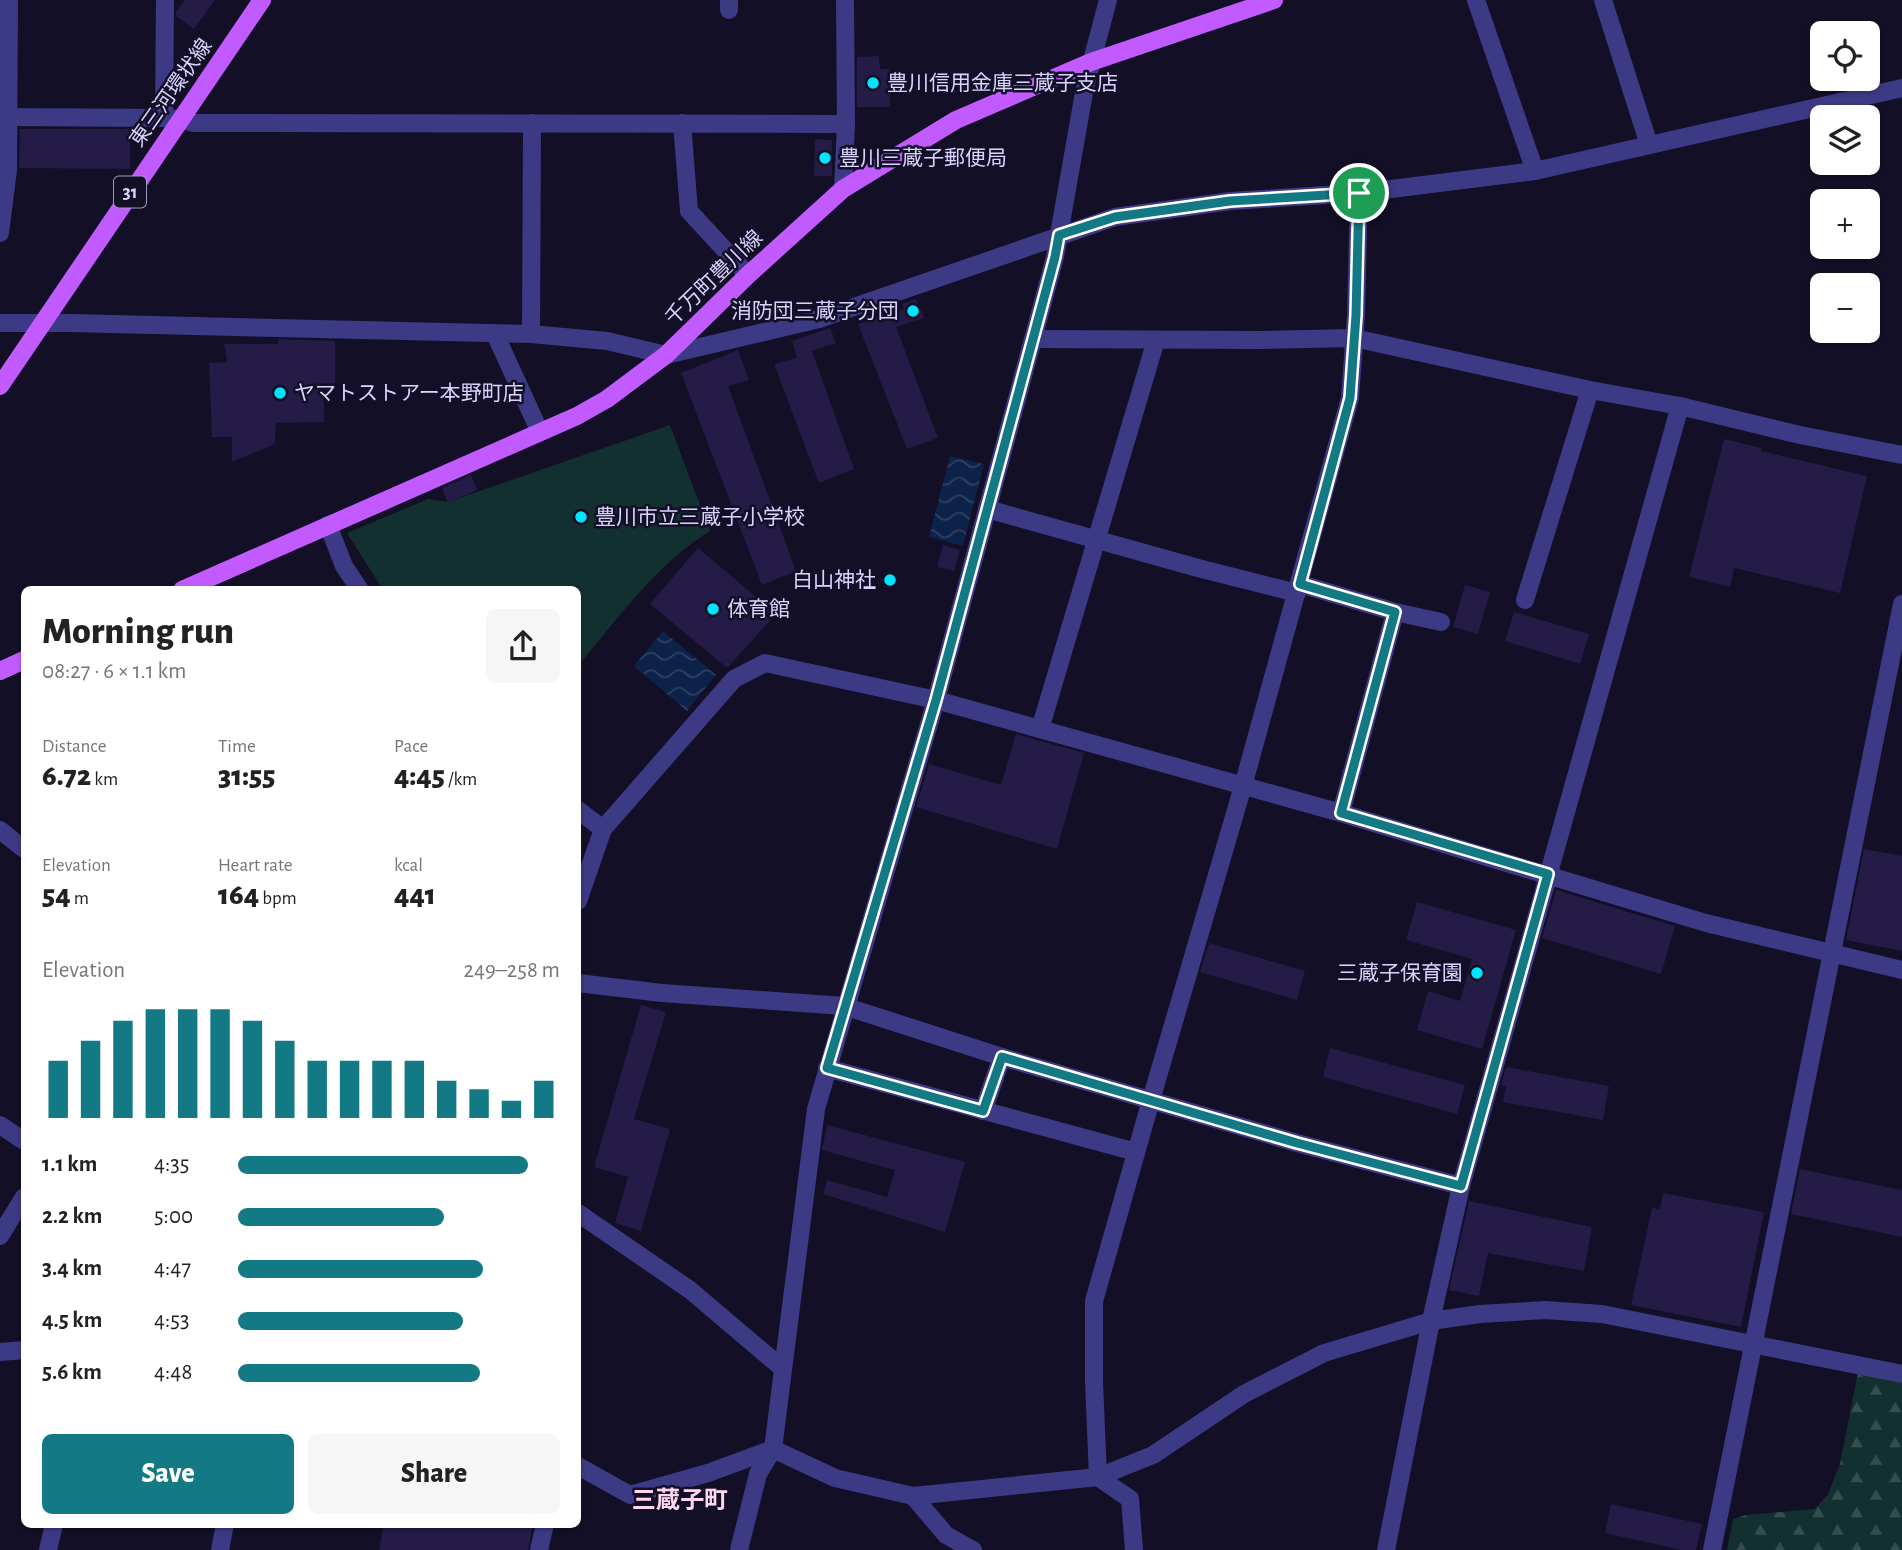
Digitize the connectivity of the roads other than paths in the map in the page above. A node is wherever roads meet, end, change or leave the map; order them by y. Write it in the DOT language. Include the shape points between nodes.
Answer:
graph roads {
  1 [pos="9,0"];
  2 [pos="165,0"];
  3 [pos="262,0"];
  4 [pos="845,0"];
  5 [pos="1108,0"];
  6 [pos="1274,0"];
  7 [pos="1476,0"];
  8 [pos="1603,0"];
  9 [pos="1091,62"];
  10 [pos="1902,88"];
  11 [pos="4,117"];
  12 [pos="172,119"];
  13 [pos="532,123"];
  14 [pos="682,123"];
  15 [pos="846,124"];
  16 [pos="1648,145"];
  17 [pos="1535,171"];
  18 [pos="844,189"];
  19 [pos="1359,193"];
  20 [pos="0,233"];
  21 [pos="1059,235"];
  22 [pos="748,275"];
  23 [pos="0,323"];
  24 [pos="43,323"];
  25 [pos="495,334"];
  26 [pos="531,334"];
  27 [pos="1354,338"];
  28 [pos="1032,340"];
  29 [pos="1156,340"];
  30 [pos="666,355"];
  31 [pos="0,386"];
  32 [pos="1590,390"];
  33 [pos="1680,406"];
  34 [pos="540,432"];
  35 [pos="1902,455"];
  36 [pos="987,509"];
  37 [pos="328,525"];
  38 [pos="1097,540"];
  39 [pos="191,586"];
  40 [pos="357,586"];
  41 [pos="1299,589"];
  42 [pos="1525,600"];
  43 [pos="1902,604"];
  44 [pos="1395,612"];
  45 [pos="1441,622"];
  46 [pos="21,661"];
  47 [pos="0,671"];
  48 [pos="936,700"];
  49 [pos="1040,729"];
  50 [pos="1243,786"];
  51 [pos="581,812"];
  52 [pos="1341,813"];
  53 [pos="0,830"];
  54 [pos="603,830"];
  55 [pos="21,847"];
  56 [pos="1548,874"];
  57 [pos="581,892"];
  58 [pos="1833,955"];
  59 [pos="1902,970"];
  60 [pos="581,983"];
  61 [pos="844,1006"];
  62 [pos="1002,1057"];
  63 [pos="827,1068"];
  64 [pos="1151,1100"];
  65 [pos="983,1111"];
  66 [pos="0,1125"];
  67 [pos="21,1139"];
  68 [pos="1136,1152"];
  69 [pos="1461,1186"];
  70 [pos="21,1202"];
  71 [pos="581,1215"];
  72 [pos="0,1237"];
  73 [pos="1431,1321"];
  74 [pos="1753,1346"];
  75 [pos="21,1350"];
  76 [pos="0,1352"];
  77 [pos="782,1368"];
  78 [pos="1902,1374"];
  79 [pos="773,1449"];
  80 [pos="581,1468"];
  81 [pos="1098,1477"];
  82 [pos="913,1496"];
  83 [pos="53,1528"];
  84 [pos="224,1528"];
  85 [pos="544,1528"];
  86 [pos="48,1550"];
  87 [pos="220,1550"];
  88 [pos="540,1550"];
  89 [pos="739,1550"];
  90 [pos="973,1550"];
  91 [pos="1134,1550"];
  92 [pos="1386,1550"];
  93 [pos="1712,1550"];
  1 -- 11 [label="street"];
  2 -- 12 [label="street"];
  3 -- 12 [label="main road, 東三河環状線 / 31"];
  4 -- 15 [label="street"];
  5 -- 9 [label="street"];
  6 -- 9 [label="main road, 千万町豊川線"];
  7 -- 17 [label="street"];
  8 -- 16 [label="street"];
  9 -- 18 [label="main road, 千万町豊川線" via="956,120"];
  9 -- 21 [label="street"];
  10 -- 16 [label="street"];
  11 -- 12 [label="street"];
  11 -- 20 [label="street" via="8,170"];
  12 -- 13 [label="street" via="193,123"];
  12 -- 24 [label="main road, 東三河環状線 / 31"];
  13 -- 14 [label="street"];
  13 -- 26 [label="street"];
  14 -- 15 [label="street"];
  14 -- 22 [label="street" via="689,211"];
  15 -- 18 [label="street"];
  16 -- 17 [label="street"];
  17 -- 19 [label="street"];
  18 -- 22 [label="main road, 千万町豊川線"];
  19 -- 21 [label="street" via="1230,201 1115,217"];
  19 -- 27 [label="street"];
  21 -- 28 [label="street"];
  21 -- 30 [label="street" via="819,319"];
  22 -- 30 [label="main road, 千万町豊川線"];
  23 -- 24 [label="street"];
  24 -- 25 [label="street"];
  24 -- 31 [label="main road, 東三河環状線 / 31"];
  25 -- 26 [label="street"];
  25 -- 34 [label="street"];
  26 -- 30 [label="street" via="607,341"];
  27 -- 29 [label="street"];
  27 -- 32 [label="street"];
  27 -- 41 [label="street" via="1350,398"];
  28 -- 29 [label="street"];
  28 -- 36 [label="street"];
  29 -- 38 [label="street"];
  30 -- 34 [label="main road, 千万町豊川線" via="607,399"];
  32 -- 33 [label="street"];
  32 -- 42 [label="street"];
  33 -- 35 [label="street"];
  33 -- 56 [label="street"];
  34 -- 37 [label="main road, 千万町豊川線"];
  36 -- 38 [label="street"];
  36 -- 48 [label="street"];
  37 -- 39 [label="main road, 千万町豊川線"];
  37 -- 40 [label="street"];
  38 -- 41 [label="street"];
  38 -- 49 [label="street"];
  41 -- 44 [label="street"];
  41 -- 50 [label="street"];
  43 -- 58 [label="street"];
  44 -- 45 [label="street"];
  44 -- 52 [label="street"];
  46 -- 47 [label="main road"];
  48 -- 49 [label="street"];
  48 -- 54 [label="street" via="765,663 734,679"];
  48 -- 61 [label="street"];
  49 -- 50 [label="street"];
  50 -- 52 [label="street"];
  50 -- 64 [label="street"];
  51 -- 54 [label="street"];
  52 -- 56 [label="street"];
  53 -- 55 [label="street"];
  54 -- 57 [label="street"];
  56 -- 58 [label="street" via="1706,923"];
  56 -- 69 [label="street"];
  58 -- 59 [label="street"];
  58 -- 74 [label="street"];
  60 -- 61 [label="street"];
  61 -- 62 [label="street"];
  61 -- 63 [label="street"];
  62 -- 64 [label="street"];
  62 -- 65 [label="street"];
  63 -- 65 [label="street"];
  63 -- 77 [label="street" via="816,1109"];
  64 -- 68 [label="street"];
  64 -- 69 [label="street"];
  65 -- 68 [label="street"];
  66 -- 67 [label="street"];
  68 -- 81 [label="street" via="1094,1301"];
  69 -- 73 [label="street"];
  70 -- 72 [label="street"];
  71 -- 77 [label="street" via="690,1290"];
  73 -- 74 [label="street" via="1545,1310 1602,1314"];
  73 -- 81 [label="street" via="1324,1353 1244,1394 1153,1455"];
  73 -- 92 [label="street"];
  74 -- 78 [label="street"];
  74 -- 93 [label="street"];
  75 -- 76 [label="street"];
  77 -- 79 [label="street"];
  79 -- 80 [label="street" via="630,1495"];
  79 -- 82 [label="street" via="835,1478"];
  79 -- 89 [label="street" via="758,1474"];
  81 -- 82 [label="street"];
  81 -- 91 [label="street" via="1130,1499"];
  82 -- 90 [label="street" via="946,1535"];
  83 -- 86 [label="street"];
  84 -- 87 [label="street"];
  85 -- 88 [label="street"];
}
